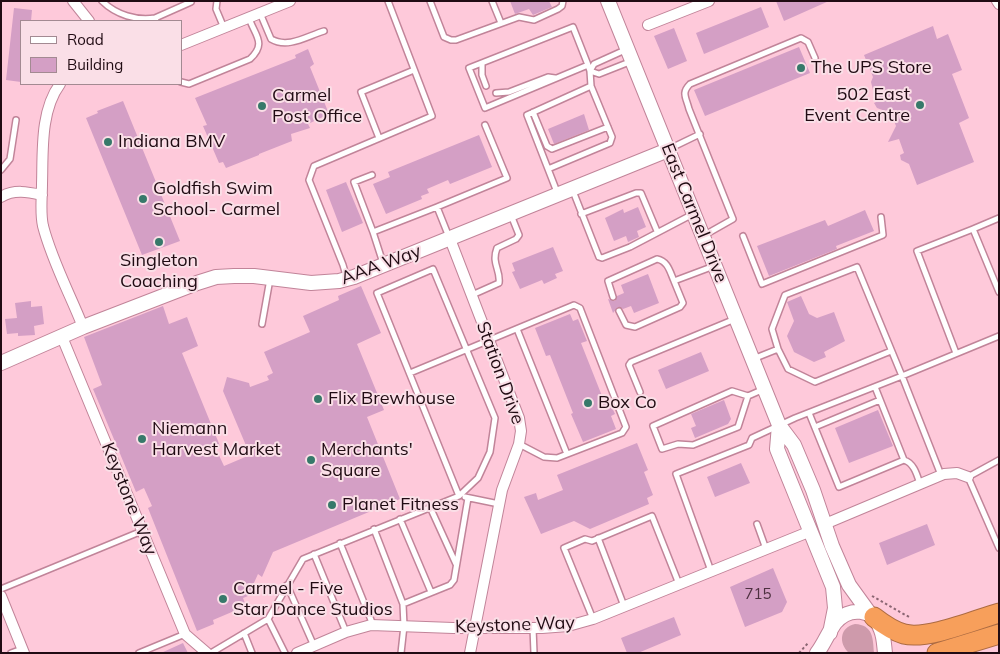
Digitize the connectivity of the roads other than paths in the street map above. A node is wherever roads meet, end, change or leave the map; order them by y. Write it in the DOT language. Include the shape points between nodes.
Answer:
graph roads {
  1 [pos="73,1"];
  2 [pos="102,1"];
  3 [pos="217,1"];
  4 [pos="290,1"];
  5 [pos="430,1"];
  6 [pos="492,1"];
  7 [pos="563,1"];
  8 [pos="608,1"];
  9 [pos="709,1"];
  10 [pos="191,2"];
  11 [pos="388,2"];
  12 [pos="260,13"];
  13 [pos="249,18"];
  14 [pos="88,20"];
  15 [pos="156,20"];
  16 [pos="501,23"];
  17 [pos="648,25"];
  18 [pos="224,28"];
  19 [pos="324,30"];
  20 [pos="182,45"];
  21 [pos="630,55"];
  22 [pos="815,58"];
  23 [pos="482,63"];
  24 [pos="589,68"];
  25 [pos="414,70"];
  26 [pos="556,78"];
  27 [pos="182,82"];
  28 [pos="60,85"];
  29 [pos="486,86"];
  30 [pos="591,86"];
  31 [pos="496,93"];
  32 [pos="533,112"];
  33 [pos="16,120"];
  34 [pos="485,125"];
  35 [pos="608,127"];
  36 [pos="700,134"];
  37 [pos="379,138"];
  38 [pos="668,150"];
  39 [pos="548,169"];
  40 [pos="1,170"];
  41 [pos="372,175"];
  42 [pos="572,190"];
  43 [pos="42,195"];
  44 [pos="558,195"];
  45 [pos="1,198"];
  46 [pos="437,207"];
  47 [pos="511,214"];
  48 [pos="694,214"];
  49 [pos="582,216"];
  50 [pos="881,217"];
  51 [pos="999,218"];
  52 [pos="972,229"];
  53 [pos="372,232"];
  54 [pos="657,232"];
  55 [pos="703,236"];
  56 [pos="743,236"];
  57 [pos="450,239"];
  58 [pos="714,265"];
  59 [pos="384,266"];
  60 [pos="270,278"];
  61 [pos="347,279"];
  62 [pos="674,281"];
  63 [pos="999,292"];
  64 [pos="471,296"];
  65 [pos="613,298"];
  66 [pos="619,311"];
  67 [pos="736,319"];
  68 [pos="262,324"];
  69 [pos="83,327"];
  70 [pos="517,329"];
  71 [pos="999,336"];
  72 [pos="62,337"];
  73 [pos="489,341"];
  74 [pos="778,349"];
  75 [pos="467,350"];
  76 [pos="891,351"];
  77 [pos="956,353"];
  78 [pos="752,360"];
  79 [pos="1,363"];
  80 [pos="410,373"];
  81 [pos="902,376"];
  82 [pos="875,387"];
  83 [pos="764,389"];
  84 [pos="640,392"];
  85 [pos="748,396"];
  86 [pos="880,400"];
  87 [pos="809,413"];
  88 [pos="779,425"];
  89 [pos="815,427"];
  90 [pos="520,444"];
  91 [pos="568,454"];
  92 [pos="904,460"];
  93 [pos="999,460"];
  94 [pos="942,475"];
  95 [pos="968,477"];
  96 [pos="920,484"];
  97 [pos="460,496"];
  98 [pos="468,498"];
  99 [pos="499,504"];
  100 [pos="430,508"];
  101 [pos="400,519"];
  102 [pos="757,524"];
  103 [pos="824,524"];
  104 [pos="374,530"];
  105 [pos="142,531"];
  106 [pos="811,531"];
  107 [pos="598,538"];
  108 [pos="340,543"];
  109 [pos="999,548"];
  110 [pos="766,549"];
  111 [pos="314,554"];
  112 [pos="456,564"];
  113 [pos="711,570"];
  114 [pos="679,584"];
  115 [pos="287,586"];
  116 [pos="1,590"];
  117 [pos="431,592"];
  118 [pos="1,596"];
  119 [pos="403,604"];
  120 [pos="624,607"];
  121 [pos="999,613"];
  122 [pos="872,616"];
  123 [pos="268,618"];
  124 [pos="594,619"];
  125 [pos="373,625"];
  126 [pos="404,626"];
  127 [pos="476,627"];
  128 [pos="533,628"];
  129 [pos="346,632"];
  130 [pos="244,633"];
  131 [pos="185,634"];
  132 [pos="829,634"];
  133 [pos="999,634"];
  134 [pos="314,646"];
  135 [pos="814,646"];
  136 [pos="23,651"];
  137 [pos="12,653"];
  138 [pos="140,653"];
  139 [pos="207,653"];
  140 [pos="211,653"];
  141 [pos="252,653"];
  142 [pos="284,653"];
  143 [pos="297,653"];
  144 [pos="401,653"];
  145 [pos="470,653"];
  146 [pos="534,653"];
  147 [pos="832,653"];
  148 [pos="885,653"];
  149 [pos="937,653"];
  1 -- 14 [label="street"];
  2 -- 15 [label="lane" via="117,12 134,18"];
  3 -- 18 [label="lane" via="216,9"];
  4 -- 12 [label="street"];
  5 -- 16 [label="lane" via="444,37 450,40"];
  6 -- 16 [label="lane"];
  7 -- 16 [label="lane" via="558,10 534,20 519,17"];
  8 -- 21 [label="street, East Carmel Drive"];
  9 -- 17 [label="street"];
  10 -- 15 [label="lane"];
  11 -- 25 [label="lane"];
  12 -- 13 [label="street"];
  12 -- 19 [label="lane" via="274,42 287,44"];
  13 -- 18 [label="street"];
  13 -- 27 [label="lane" via="259,43 258,52 250,59 189,84"];
  18 -- 20 [label="street"];
  21 -- 24 [label="lane"];
  21 -- 24 [label="lane" via="599,74"];
  21 -- 38 [label="street, East Carmel Drive"];
  22 -- 36 [label="lane" via="808,42 800,38 690,84 684,93"];
  23 -- 24 [label="lane" via="573,27"];
  23 -- 26 [label="lane" via="469,68 485,108"];
  23 -- 29 [label="lane"];
  24 -- 26 [label="lane"];
  24 -- 30 [label="lane"];
  25 -- 37 [label="lane" via="432,116"];
  25 -- 37 [label="lane" via="361,92"];
  26 -- 31 [label="lane" via="548,77 509,92"];
  28 -- 43 [label="street" via="46,121"];
  30 -- 32 [label="lane"];
  30 -- 35 [label="lane"];
  32 -- 35 [label="lane" via="547,146 552,149"];
  32 -- 39 [label="lane" via="527,115"];
  33 -- 40 [label="lane" via="10,159"];
  34 -- 46 [label="lane" via="507,178"];
  35 -- 39 [label="lane" via="612,136 610,143"];
  36 -- 38 [label="lane"];
  36 -- 55 [label="lane" via="734,219"];
  37 -- 61 [label="lane" via="314,166 308,180"];
  38 -- 42 [label="street, AAA Way"];
  38 -- 48 [label="street, East Carmel Drive"];
  39 -- 44 [label="lane"];
  41 -- 53 [label="lane" via="354,182"];
  42 -- 44 [label="street, AAA Way"];
  42 -- 49 [label="lane"];
  43 -- 45 [label="street" via="14,192"];
  43 -- 69 [label="street" via="46,234"];
  44 -- 47 [label="street, AAA Way"];
  46 -- 53 [label="lane"];
  46 -- 57 [label="lane"];
  47 -- 57 [label="street, AAA Way"];
  47 -- 64 [label="lane" via="519,235 498,248 494,255 499,284"];
  48 -- 54 [label="lane"];
  48 -- 55 [label="street, East Carmel Drive"];
  49 -- 54 [label="lane" via="641,193"];
  49 -- 54 [label="lane" via="599,257 605,258"];
  50 -- 56 [label="lane" via="883,235 762,284"];
  51 -- 52 [label="lane"];
  52 -- 63 [label="lane"];
  52 -- 77 [label="lane" via="917,251"];
  53 -- 59 [label="lane"];
  55 -- 58 [label="street, East Carmel Drive"];
  57 -- 59 [label="street, AAA Way"];
  57 -- 64 [label="street, Station Drive"];
  58 -- 62 [label="lane"];
  58 -- 67 [label="street, East Carmel Drive"];
  59 -- 61 [label="street, AAA Way"];
  60 -- 61 [label="street, AAA Way" via="311,283"];
  60 -- 68 [label="lane"];
  60 -- 69 [label="street, AAA Way" via="216,277"];
  62 -- 65 [label="lane" via="664,261 657,259 608,281"];
  62 -- 66 [label="lane" via="683,302 680,307 635,327 626,325"];
  64 -- 73 [label="street, Station Drive"];
  67 -- 78 [label="street, East Carmel Drive"];
  67 -- 84 [label="lane" via="631,362 629,365"];
  69 -- 72 [label="street, AAA Way"];
  70 -- 73 [label="lane"];
  70 -- 91 [label="lane"];
  70 -- 91 [label="lane" via="574,305 580,308 626,427 622,434"];
  71 -- 77 [label="lane"];
  72 -- 79 [label="street, AAA Way"];
  72 -- 105 [label="street, Keystone Way"];
  73 -- 75 [label="lane"];
  73 -- 90 [label="street, Station Drive" via="519,418"];
  74 -- 76 [label="lane" via="788,368 815,382"];
  74 -- 76 [label="lane" via="772,330 785,296 857,267"];
  74 -- 78 [label="lane"];
  75 -- 80 [label="lane"];
  75 -- 80 [label="lane" via="433,269 377,293"];
  75 -- 97 [label="lane" via="495,418 490,452 478,478"];
  76 -- 81 [label="lane"];
  77 -- 81 [label="lane"];
  78 -- 83 [label="street, East Carmel Drive"];
  80 -- 97 [label="lane"];
  81 -- 82 [label="lane"];
  81 -- 94 [label="lane"];
  82 -- 86 [label="lane"];
  82 -- 87 [label="lane"];
  83 -- 85 [label="lane"];
  83 -- 88 [label="street, East Carmel Drive"];
  85 -- 85 [label="lane" via="732,391 653,426 662,449 678,444 693,446 738,427"];
  86 -- 89 [label="lane"];
  86 -- 92 [label="lane"];
  87 -- 88 [label="lane"];
  87 -- 89 [label="lane"];
  88 -- 103 [label="street, East Carmel Drive" via="794,445"];
  88 -- 106 [label="street, East Carmel Drive" via="777,449"];
  88 -- 113 [label="lane" via="752,438 749,445 676,474"];
  89 -- 92 [label="lane" via="839,487"];
  90 -- 91 [label="lane" via="544,457 557,458"];
  90 -- 99 [label="street, Station Drive"];
  92 -- 96 [label="lane" via="910,462"];
  93 -- 95 [label="lane"];
  94 -- 95 [label="street" via="957,473"];
  94 -- 96 [label="street"];
  95 -- 109 [label="lane"];
  96 -- 103 [label="street"];
  97 -- 98 [label="lane"];
  97 -- 100 [label="lane"];
  98 -- 99 [label="lane"];
  98 -- 112 [label="lane"];
  99 -- 127 [label="street, Station Drive"];
  100 -- 101 [label="lane"];
  100 -- 112 [label="lane"];
  101 -- 104 [label="lane"];
  101 -- 117 [label="lane"];
  102 -- 110 [label="lane"];
  103 -- 122 [label="street, East Carmel Drive" via="850,585"];
  104 -- 108 [label="lane"];
  104 -- 119 [label="lane"];
  105 -- 116 [label="lane"];
  105 -- 131 [label="street, Keystone Way"];
  106 -- 110 [label="street, Keystone Way"];
  106 -- 132 [label="street, East Carmel Drive" via="834,590 835,608"];
  107 -- 114 [label="lane" via="652,516"];
  107 -- 120 [label="lane"];
  107 -- 124 [label="lane" via="585,539 564,548"];
  108 -- 111 [label="lane"];
  108 -- 125 [label="lane"];
  110 -- 113 [label="street, Keystone Way"];
  111 -- 115 [label="lane" via="303,559"];
  111 -- 129 [label="lane"];
  112 -- 117 [label="lane" via="450,585"];
  113 -- 114 [label="street, Keystone Way"];
  114 -- 120 [label="street, Keystone Way"];
  115 -- 123 [label="lane"];
  115 -- 134 [label="lane"];
  117 -- 119 [label="lane"];
  118 -- 136 [label="street"];
  119 -- 126 [label="lane"];
  120 -- 124 [label="street, Keystone Way"];
  121 -- 122 [label="highway" via="916,635 896,631"];
  122 -- 132 [label="street" via="859,611 847,614"];
  122 -- 148 [label="street, East Carmel Drive" via="881,629"];
  123 -- 130 [label="lane"];
  123 -- 142 [label="lane"];
  124 -- 128 [label="street, Keystone Way" via="568,626"];
  125 -- 126 [label="street, Keystone Way"];
  125 -- 129 [label="street, Keystone Way"];
  126 -- 127 [label="street, Keystone Way"];
  126 -- 144 [label="lane"];
  127 -- 128 [label="street, Keystone Way"];
  127 -- 145 [label="street, Station Drive"];
  128 -- 146 [label="lane"];
  129 -- 134 [label="street, Keystone Way"];
  130 -- 140 [label="lane"];
  130 -- 141 [label="lane"];
  131 -- 138 [label="lane"];
  131 -- 139 [label="street, Keystone Way"];
  132 -- 135 [label="street"];
  132 -- 147 [label="street"];
  133 -- 149 [label="highway"];
  134 -- 143 [label="street, Keystone Way"];
  136 -- 137 [label="lane"];
}
